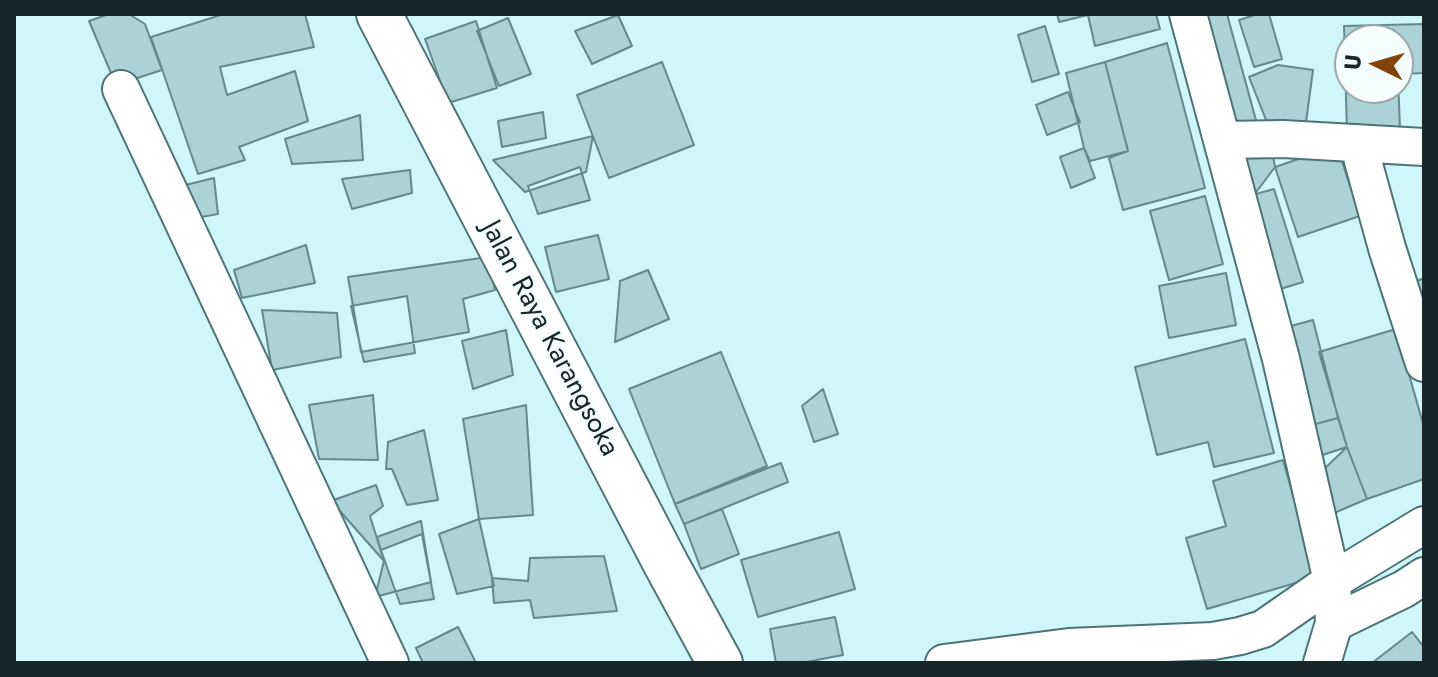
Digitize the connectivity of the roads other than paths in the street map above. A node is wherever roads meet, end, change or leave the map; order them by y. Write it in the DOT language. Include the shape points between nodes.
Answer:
graph roads {
  1 [pos="379,14"];
  2 [pos="1188,14"];
  3 [pos="121,89"];
  4 [pos="1222,140"];
  5 [pos="1358,143"];
  6 [pos="1424,147"];
  7 [pos="1422,349"];
  8 [pos="1424,525"];
  9 [pos="1332,581"];
  10 [pos="1417,592"];
  11 [pos="1334,623"];
  12 [pos="390,663"];
  13 [pos="720,663"];
  14 [pos="944,663"];
  15 [pos="1322,663"];
  1 -- 13 [label="main road, Jalan Raya Karangsoka"];
  2 -- 4 [label="street"];
  3 -- 12 [label="street"];
  4 -- 5 [label="street"];
  4 -- 9 [label="street" via="1281,359"];
  5 -- 6 [label="street"];
  5 -- 7 [label="street"];
  8 -- 9 [label="street"];
  9 -- 11 [label="street"];
  9 -- 14 [label="street" via="1263,629 1240,636 1069,647"];
  10 -- 11 [label="street"];
  11 -- 15 [label="street"];
}
